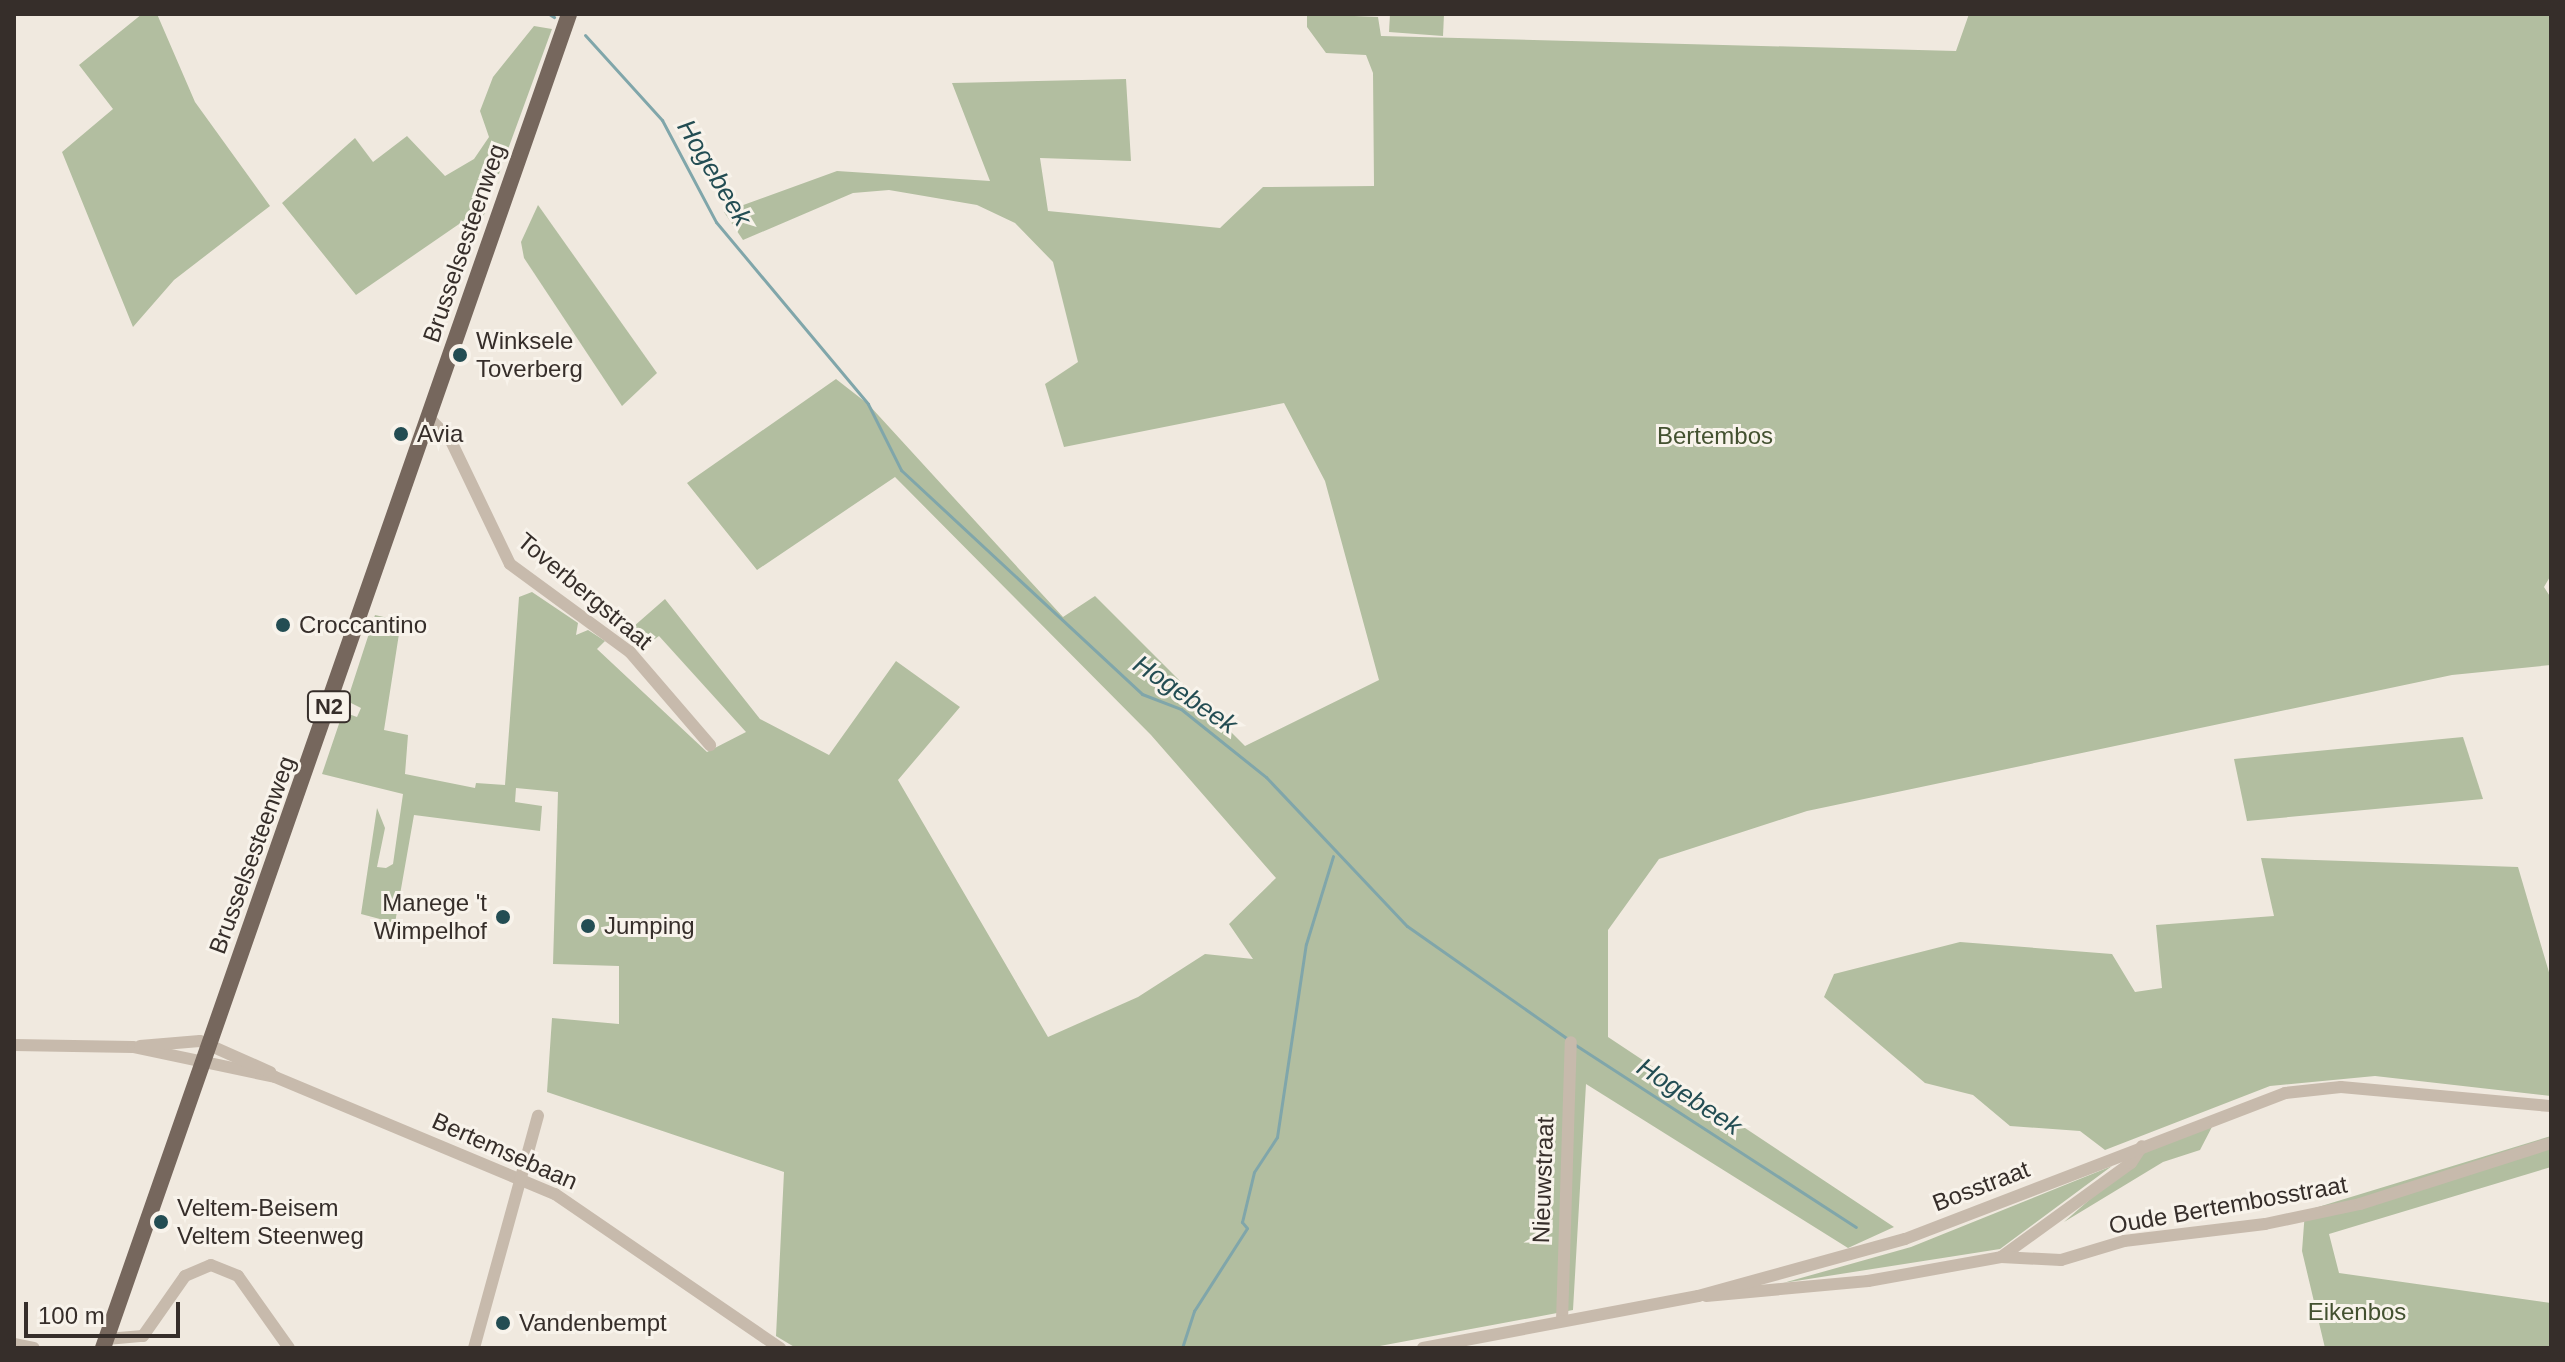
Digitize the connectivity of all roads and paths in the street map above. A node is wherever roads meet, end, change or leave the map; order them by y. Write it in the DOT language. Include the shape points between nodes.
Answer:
graph roads {
  1 [pos="569,14"];
  2 [pos="429,418"];
  3 [pos="710,745"];
  4 [pos="1571,1042"];
  5 [pos="210,1043"];
  6 [pos="14,1045"];
  7 [pos="133,1047"];
  8 [pos="203,1062"];
  9 [pos="275,1077"];
  10 [pos="2551,1106"];
  11 [pos="538,1116"];
  12 [pos="2551,1143"];
  13 [pos="2142,1146"];
  14 [pos="523,1179"];
  15 [pos="2001,1257"];
  16 [pos="1698,1296"];
  17 [pos="1562,1321"];
  18 [pos="14,1344"];
  19 [pos="105,1344"];
  20 [pos="34,1348"];
  21 [pos="289,1348"];
  22 [pos="474,1348"];
  23 [pos="780,1348"];
  24 [pos="1423,1348"];
  1 -- 2 [label="main road, Brusselsesteenweg / N2"];
  2 -- 3 [label="street, Toverbergstraat" via="451,441 510,564 630,652"];
  2 -- 5 [label="main road, Brusselsesteenweg / N2"];
  4 -- 17 [label="street, Nieuwstraat"];
  5 -- 7 [label="street"];
  5 -- 8 [label="main road, Brusselsesteenweg / N2"];
  5 -- 9 [label="street, Bertemsebaan"];
  6 -- 7 [label="street"];
  7 -- 8 [label="street, Bertemsebaan"];
  8 -- 9 [label="street, Bertemsebaan"];
  8 -- 19 [label="main road, Brusselsesteenweg / N2"];
  9 -- 14 [label="street, Bertemsebaan"];
  10 -- 13 [label="street, Bosstraat" via="2341,1087 2245,1104"];
  11 -- 14 [label="street"];
  12 -- 15 [label="street, Oude Bertembosstraat" via="2310,1215 2124,1241 2061,1260"];
  13 -- 15 [label="street, Oude Bertembosstraat" via="2131,1163"];
  13 -- 16 [label="street, Bosstraat" via="1905,1239"];
  14 -- 22 [label="street"];
  14 -- 23 [label="street, Bertemsebaan" via="598,1221"];
  15 -- 16 [label="street, Oude Bertembosstraat" via="1868,1281"];
  16 -- 17 [label="street, Bosstraat"];
  17 -- 24 [label="street, Bosstraat"];
  18 -- 20 [label="street"];
  19 -- 21 [label="street" via="143,1336 185,1276 211,1265 238,1276"];
}
